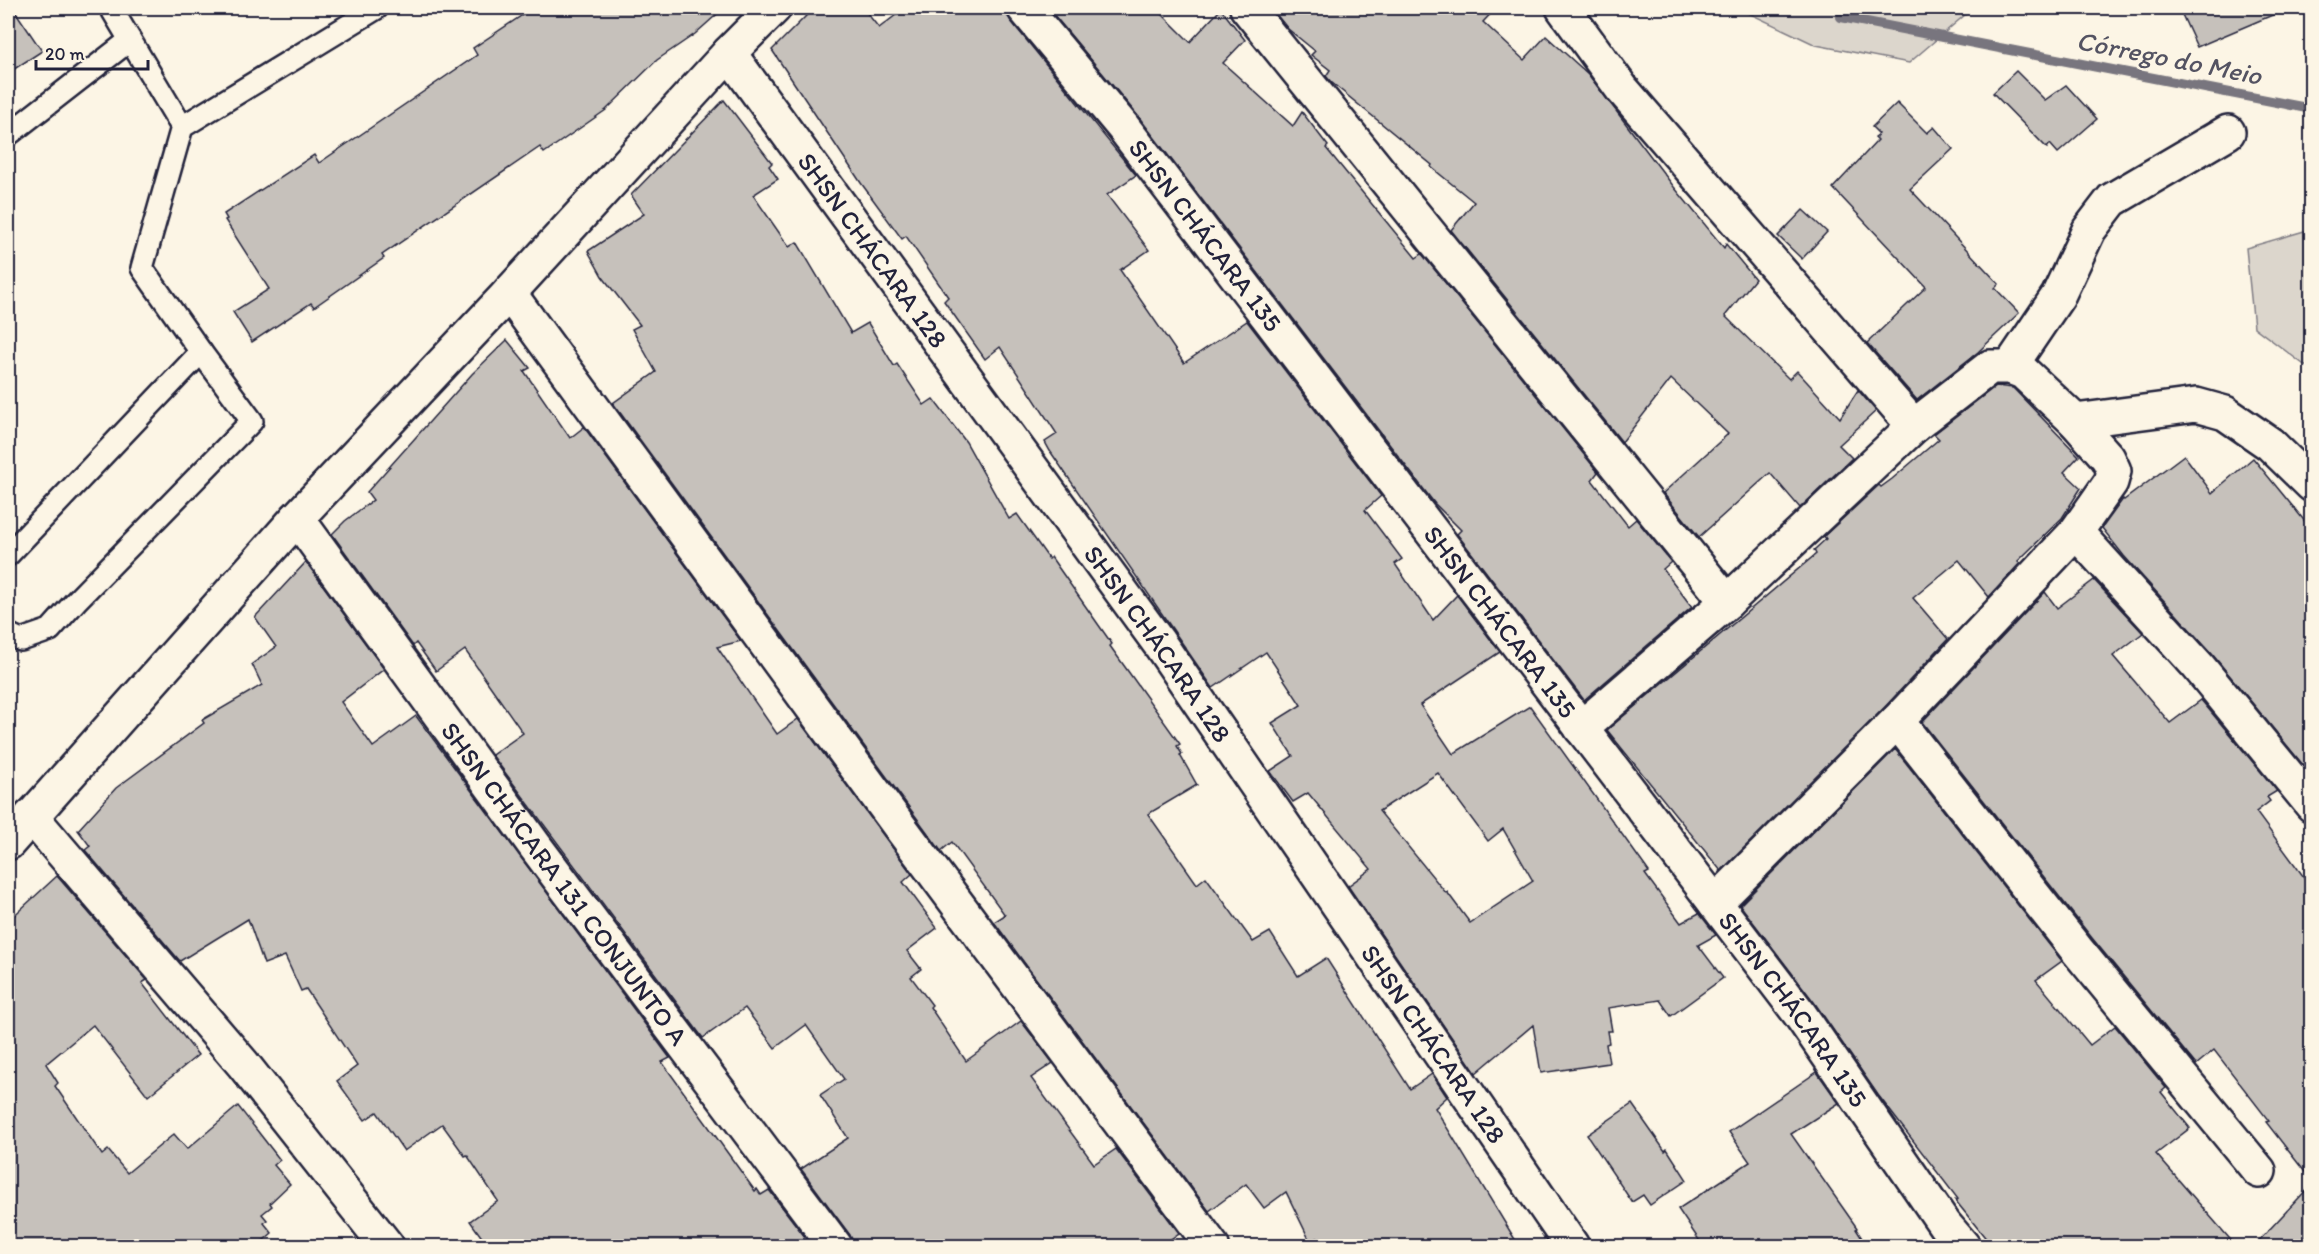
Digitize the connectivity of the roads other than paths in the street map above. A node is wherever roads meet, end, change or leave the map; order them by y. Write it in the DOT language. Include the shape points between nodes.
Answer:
graph roads {
  1 [pos="111,8"];
  2 [pos="377,8"];
  3 [pos="774,8"];
  4 [pos="1024,8"];
  5 [pos="1247,8"];
  6 [pos="1563,8"];
  7 [pos="130,40"];
  8 [pos="729,53"];
  9 [pos="182,127"];
  10 [pos="2228,132"];
  11 [pos="8,135"];
  12 [pos="509,293"];
  13 [pos="201,352"];
  14 [pos="2010,367"];
  15 [pos="2075,421"];
  16 [pos="1914,426"];
  17 [pos="2312,486"];
  18 [pos="297,518"];
  19 [pos="2076,532"];
  20 [pos="8,555"];
  21 [pos="1727,603"];
  22 [pos="8,634"];
  23 [pos="1897,721"];
  24 [pos="1581,728"];
  25 [pos="2312,805"];
  26 [pos="32,816"];
  27 [pos="8,843"];
  28 [pos="1715,903"];
  29 [pos="2259,1171"];
  30 [pos="387,1246"];
  31 [pos="835,1246"];
  32 [pos="1212,1246"];
  33 [pos="1572,1246"];
  34 [pos="1963,1246"];
  1 -- 7 [label="lane"];
  2 -- 9 [label="lane"];
  3 -- 8 [label="street"];
  4 -- 24 [label="street, SHSN CHÁCARA 135" via="1130,136"];
  5 -- 21 [label="street"];
  6 -- 16 [label="street" via="1622,89"];
  7 -- 9 [label="lane"];
  7 -- 11 [label="lane"];
  8 -- 12 [label="street"];
  8 -- 33 [label="street, SHSN CHÁCARA 128" via="1159,643"];
  9 -- 13 [label="lane" via="142,268"];
  10 -- 14 [label="street" via="2112,200 2089,230 2058,296"];
  12 -- 18 [label="street"];
  12 -- 32 [label="street"];
  13 -- 20 [label="lane"];
  13 -- 22 [label="lane" via="252,421 50,630 21,640"];
  14 -- 15 [label="street" via="2023,372"];
  14 -- 16 [label="street" via="1990,367"];
  15 -- 17 [label="street" via="2196,405 2215,410 2270,444"];
  15 -- 19 [label="street" via="2108,458 2114,471 2111,482"];
  16 -- 21 [label="street"];
  18 -- 26 [label="street"];
  18 -- 31 [label="street, SHSN CHÁCARA 131 CONJUNTO A" via="535,846"];
  19 -- 23 [label="street"];
  19 -- 25 [label="street" via="2198,666"];
  21 -- 24 [label="street"];
  23 -- 28 [label="street"];
  23 -- 29 [label="street" via="2077,950"];
  24 -- 28 [label="street, SHSN CHÁCARA 135"];
  26 -- 27 [label="street"];
  26 -- 30 [label="street" via="243,1064"];
  28 -- 34 [label="street, SHSN CHÁCARA 135" via="1799,1012 1945,1226"];
}
